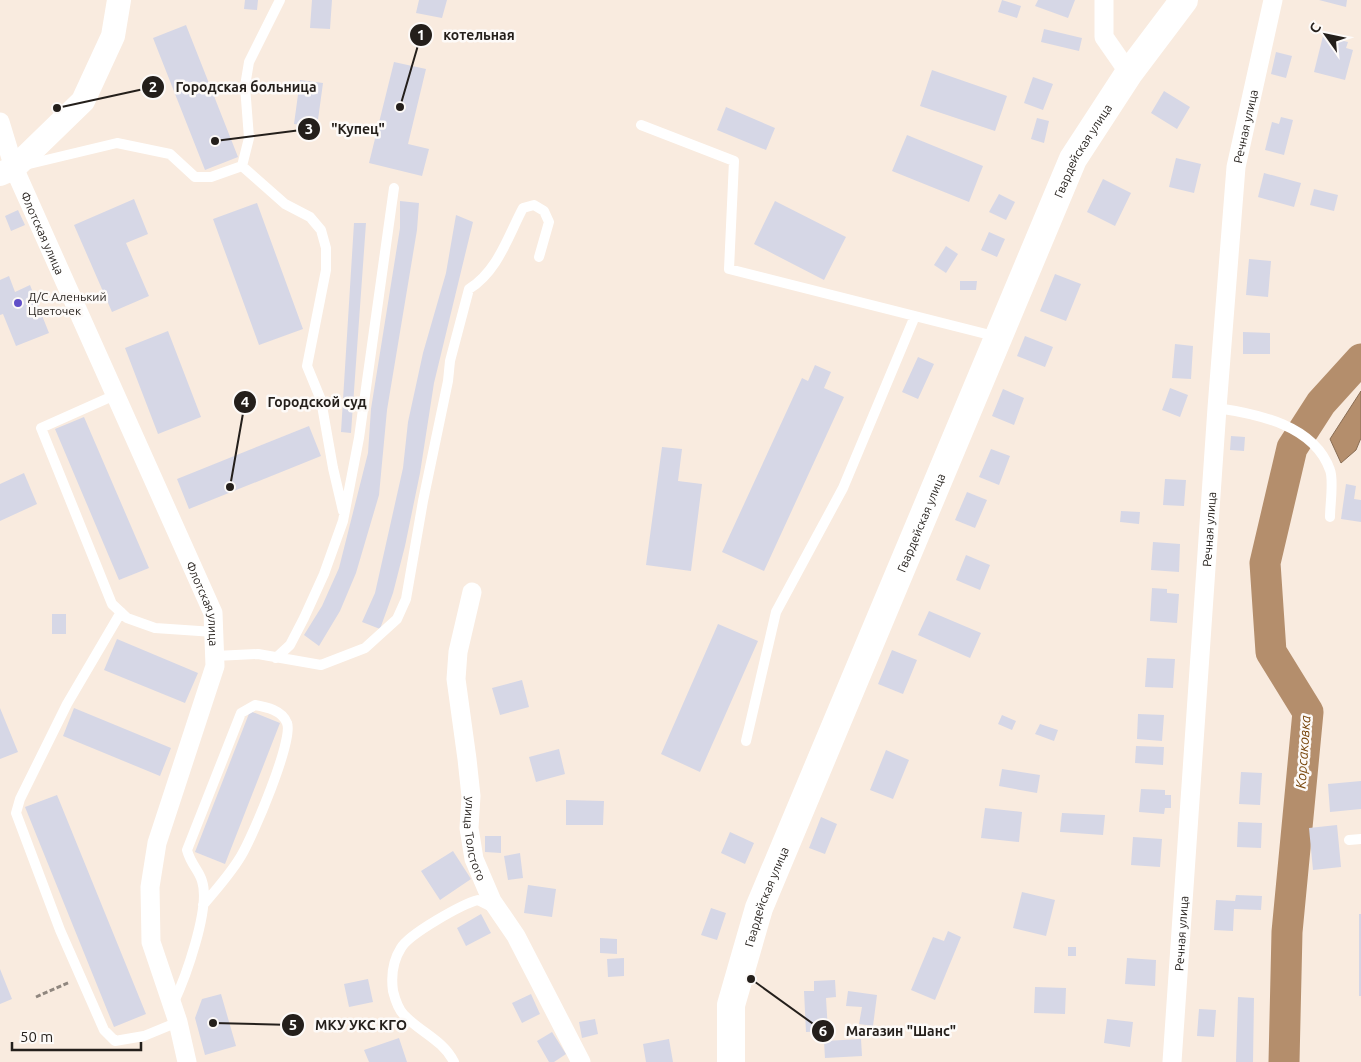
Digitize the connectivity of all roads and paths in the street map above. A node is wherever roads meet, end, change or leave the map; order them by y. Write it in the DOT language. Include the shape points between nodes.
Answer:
graph roads {
  1 [pos="119,0"];
  2 [pos="280,0"];
  3 [pos="1104,0"];
  4 [pos="1184,0"];
  5 [pos="1274,0"];
  6 [pos="1129,73"];
  7 [pos="0,122"];
  8 [pos="641,125"];
  9 [pos="242,166"];
  10 [pos="7,171"];
  11 [pos="394,188"];
  12 [pos="539,257"];
  13 [pos="916,316"];
  14 [pos="999,337"];
  15 [pos="115,395"];
  16 [pos="1217,408"];
  17 [pos="344,515"];
  18 [pos="1330,517"];
  19 [pos="472,592"];
  20 [pos="121,612"];
  21 [pos="214,632"];
  22 [pos="215,656"];
  23 [pos="276,658"];
  24 [pos="746,741"];
  25 [pos="1361,839"];
  26 [pos="1349,840"];
  27 [pos="203,905"];
  28 [pos="502,916"];
  29 [pos="81,978"];
  30 [pos="36,997"];
  31 [pos="175,1014"];
  32 [pos="187,1062"];
  33 [pos="454,1062"];
  34 [pos="581,1062"];
  35 [pos="731,1062"];
  36 [pos="1172,1062"];
  1 -- 10 [label="street" via="113,36 82,101"];
  2 -- 9 [label="lane" via="249,62 245,86 249,138"];
  3 -- 6 [label="street" via="1104,37"];
  4 -- 6 [label="main road, Гвардейская улица"];
  5 -- 16 [label="street, Речная улица" via="1236,167"];
  6 -- 14 [label="main road, Гвардейская улица" via="1073,159"];
  7 -- 10 [label="street, Флотская улица"];
  8 -- 13 [label="lane" via="734,161 729,269"];
  9 -- 10 [label="lane" via="211,177 195,177 170,154 117,143"];
  9 -- 17 [label="lane" via="285,204 310,217 321,230 326,248 326,270 307,366 322,400"];
  10 -- 15 [label="street, Флотская улица"];
  11 -- 17 [label="lane" via="359,438"];
  12 -- 23 [label="lane" via="549,222 544,211 534,205 523,208 490,270 469,289 450,361 406,599 397,619 365,648 321,665"];
  13 -- 14 [label="lane"];
  13 -- 24 [label="lane" via="843,488 776,612"];
  14 -- 35 [label="main road, Гвардейская улица" via="760,908 731,1005"];
  15 -- 20 [label="lane" via="41,428 112,604"];
  15 -- 21 [label="street, Флотская улица" via="213,613"];
  16 -- 18 [label="lane" via="1269,418 1315,445 1330,471"];
  16 -- 36 [label="street, Речная улица"];
  17 -- 23 [label="lane" via="324,574 304,618 290,645"];
  19 -- 28 [label="street, улица Толстого" via="458,652 456,679 471,796 469,828 474,859"];
  20 -- 21 [label="lane" via="155,628"];
  20 -- 29 [label="lane" via="67,704 16,813"];
  21 -- 22 [label="street, Флотская улица"];
  22 -- 23 [label="lane" via="258,654"];
  22 -- 31 [label="street, Флотская улица" via="215,666 157,843 150,887 151,942"];
  25 -- 26 [label="lane"];
  27 -- 27 [label="lane" via="245,849 258,822 287,738 288,724 270,708 254,705 241,713 187,850 190,863 202,881"];
  27 -- 31 [label="lane" via="197,939"];
  28 -- 33 [label="lane" via="478,900 465,903 401,947 390,974 395,999 404,1015 438,1042"];
  28 -- 34 [label="street, улица Толстого" via="516,936"];
  29 -- 30 [label="path"];
  29 -- 31 [label="lane" via="104,1030 115,1041 144,1036"];
  31 -- 32 [label="street, Флотская улица"];
}
